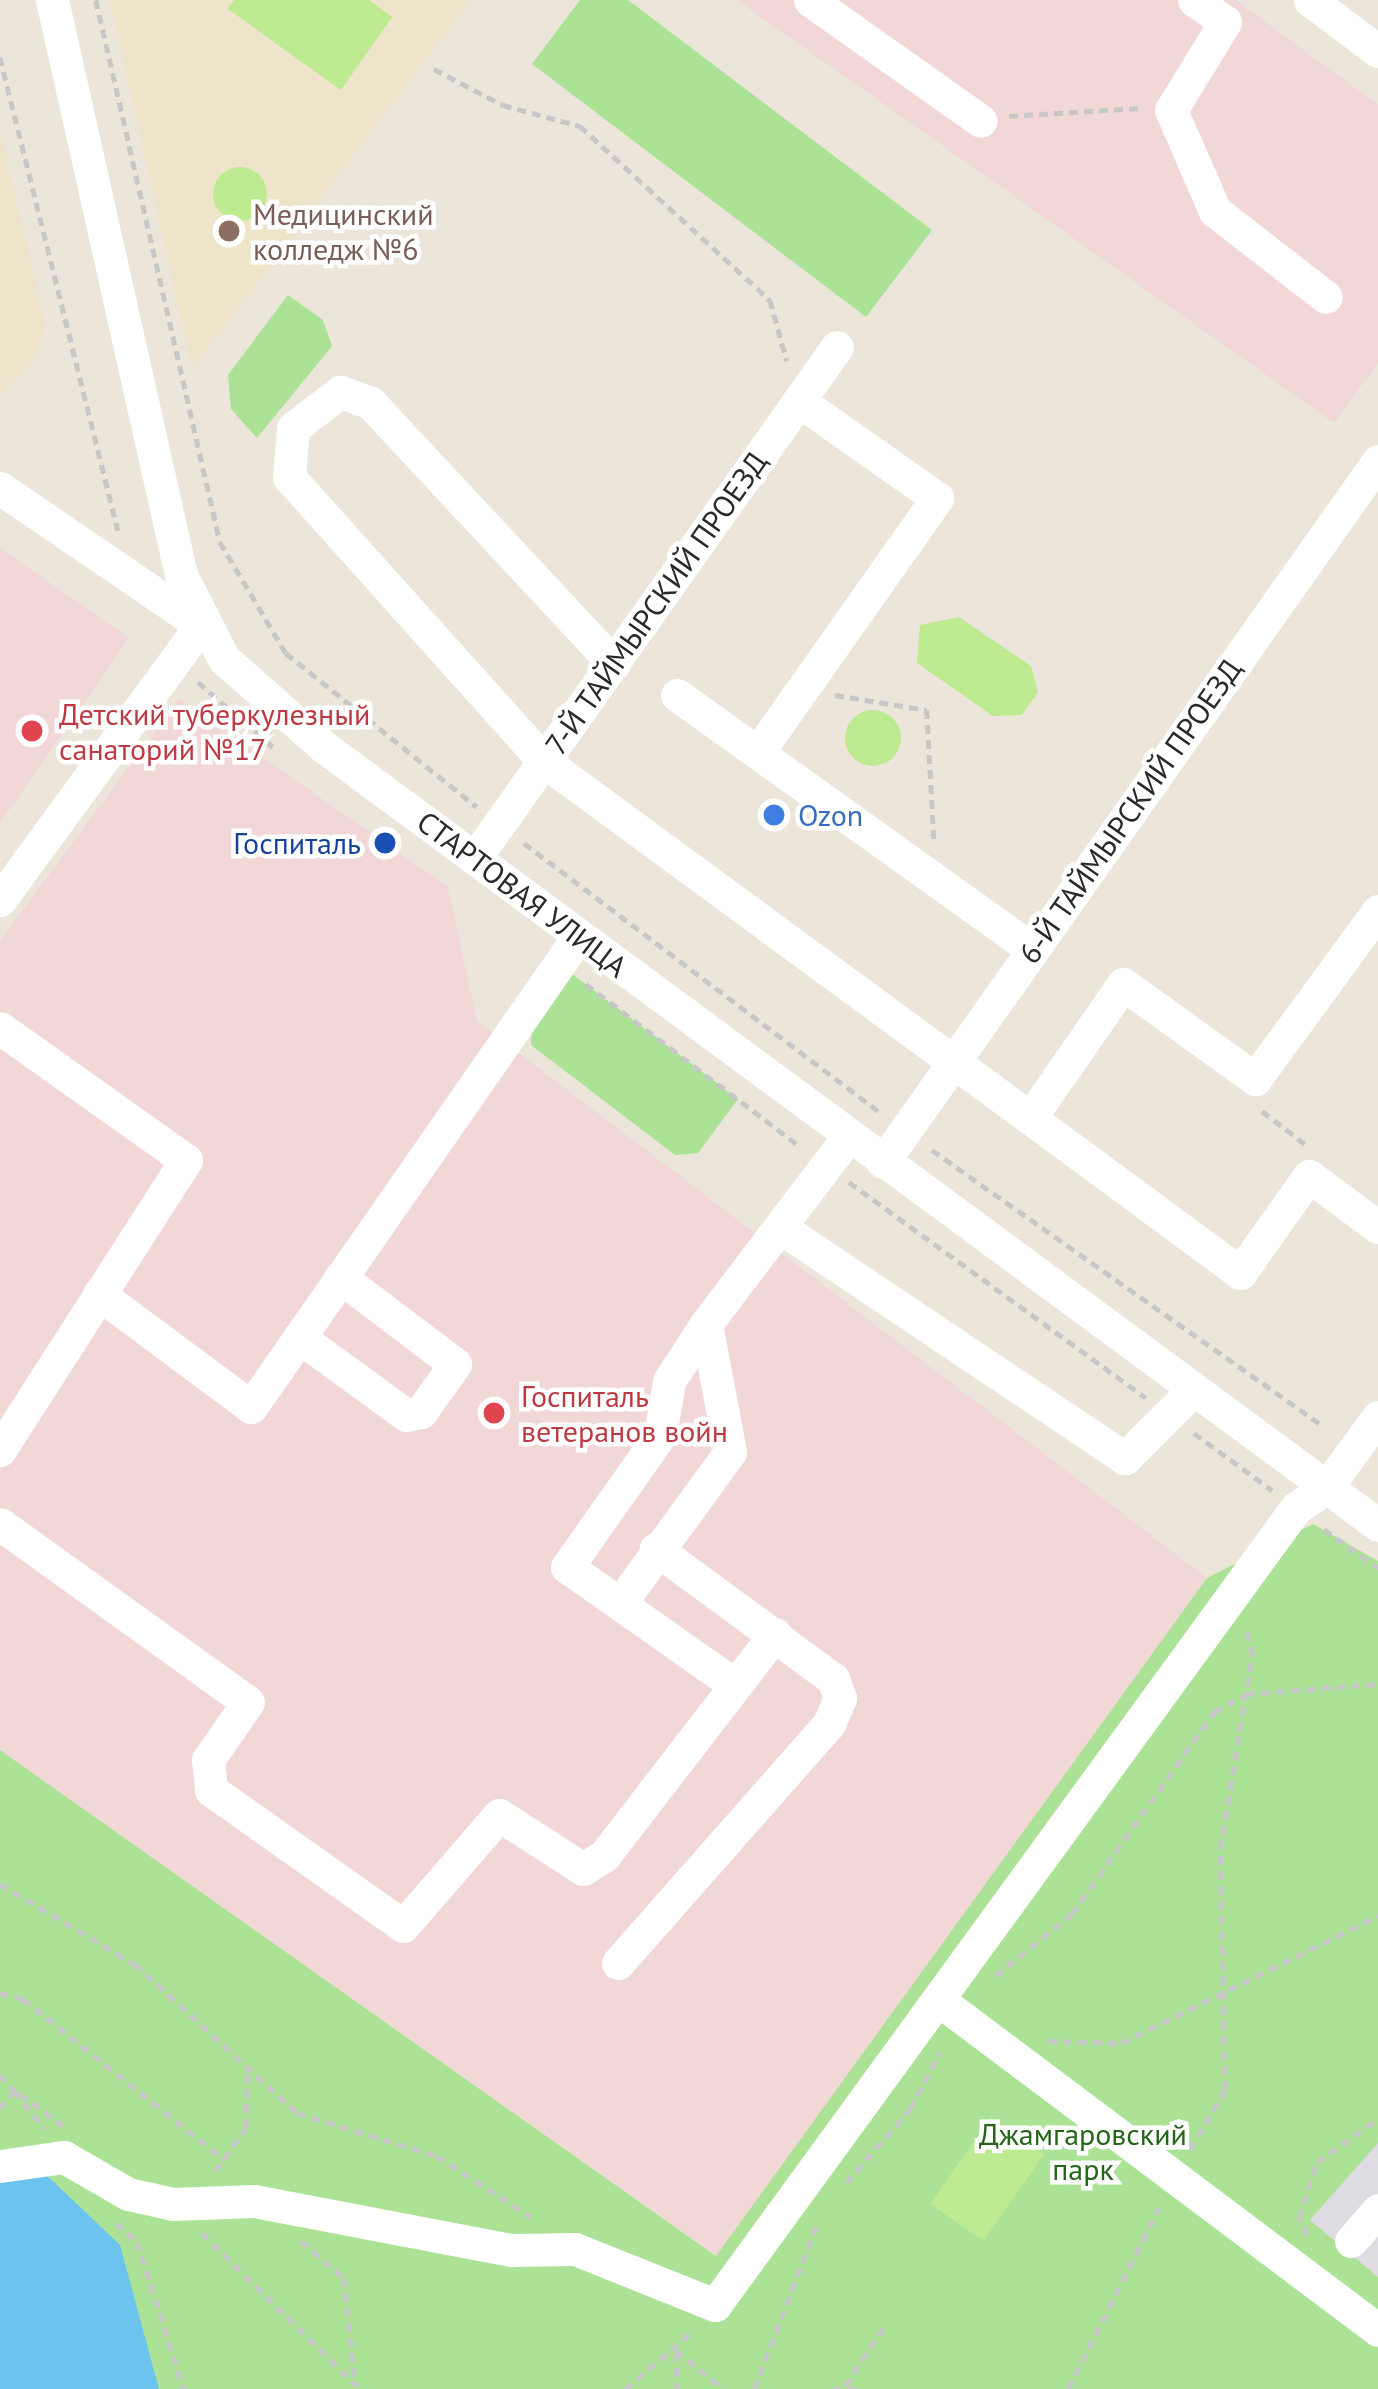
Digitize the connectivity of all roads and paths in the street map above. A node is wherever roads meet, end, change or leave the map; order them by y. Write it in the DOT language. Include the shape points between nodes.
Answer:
graph roads {
  1 [pos="52,0"];
  2 [pos="810,0"];
  3 [pos="1194,0"];
  4 [pos="1310,0"];
  5 [pos="1378,51"];
  6 [pos="434,69"];
  7 [pos="1171,110"];
  8 [pos="981,121"];
  9 [pos="1326,297"];
  10 [pos="837,347"];
  11 [pos="799,400"];
  12 [pos="1378,461"];
  13 [pos="0,488"];
  14 [pos="201,625"];
  15 [pos="614,664"];
  16 [pos="802,690"];
  17 [pos="677,695"];
  18 [pos="758,752"];
  19 [pos="545,762"];
  20 [pos="475,858"];
  21 [pos="937,881"];
  22 [pos="0,900"];
  23 [pos="1378,911"];
  24 [pos="578,937"];
  25 [pos="1032,949"];
  26 [pos="0,1028"];
  27 [pos="950,1064"];
  28 [pos="1255,1079"];
  29 [pos="1030,1118"];
  30 [pos="848,1137"];
  31 [pos="883,1162"];
  32 [pos="1309,1176"];
  33 [pos="1378,1227"];
  34 [pos="781,1228"];
  35 [pos="340,1277"];
  36 [pos="99,1294"];
  37 [pos="706,1324"];
  38 [pos="298,1337"];
  39 [pos="1192,1391"];
  40 [pos="1378,1418"];
  41 [pos="0,1450"];
  42 [pos="1326,1488"];
  43 [pos="0,1524"];
  44 [pos="1378,1525"];
  45 [pos="656,1549"];
  46 [pos="1237,1590"];
  47 [pos="621,1602"];
  48 [pos="775,1634"];
  49 [pos="1378,1684"];
  50 [pos="734,1685"];
  51 [pos="1246,1694"];
  52 [pos="0,1884"];
  53 [pos="1378,1916"];
  54 [pos="618,1963"];
  55 [pos="1227,1986"];
  56 [pos="0,1993"];
  57 [pos="949,2008"];
  58 [pos="1018,2059"];
  59 [pos="246,2072"];
  60 [pos="0,2074"];
  61 [pos="15,2090"];
  62 [pos="0,2108"];
  63 [pos="1378,2119"];
  64 [pos="66,2143"];
  65 [pos="226,2161"];
  66 [pos="0,2166"];
  67 [pos="1173,2174"];
  68 [pos="203,2181"];
  69 [pos="837,2193"];
  70 [pos="254,2201"];
  71 [pos="172,2204"];
  72 [pos="98,2205"];
  73 [pos="824,2209"];
  74 [pos="1378,2210"];
  75 [pos="1351,2241"];
  76 [pos="1312,2246"];
  77 [pos="575,2248"];
  78 [pos="715,2306"];
  79 [pos="883,2328"];
  80 [pos="1378,2330"];
  81 [pos="676,2350"];
  82 [pos="357,2386"];
  83 [pos="845,2386"];
  84 [pos="184,2389"];
  85 [pos="625,2389"];
  86 [pos="677,2389"];
  87 [pos="723,2389"];
  88 [pos="754,2389"];
  89 [pos="833,2389"];
  90 [pos="861,2389"];
  91 [pos="1068,2389"];
  1 -- 14 [label="street, СТАРТОВАЯ УЛИЦА" via="181,575"];
  2 -- 8 [label="street"];
  3 -- 7 [label="street" via="1225,22"];
  4 -- 5 [label="street"];
  6 -- 11 [label="path" via="597,142 770,300"];
  7 -- 8 [label="path" via="1088,104"];
  7 -- 9 [label="street" via="1215,211"];
  10 -- 11 [label="street, 7-Й ТАЙМЫРСКИЙ ПРОЕЗД"];
  11 -- 15 [label="street, 7-Й ТАЙМЫРСКИЙ ПРОЕЗД"];
  11 -- 16 [label="street" via="937,498"];
  12 -- 25 [label="street, 6-Й ТАЙМЫРСКИЙ ПРОЕЗД"];
  13 -- 14 [label="street"];
  14 -- 20 [label="street, СТАРТОВАЯ УЛИЦА" via="258,694"];
  14 -- 22 [label="street"];
  15 -- 19 [label="street, 7-Й ТАЙМЫРСКИЙ ПРОЕЗД"];
  15 -- 19 [label="street" via="371,403 340,392 293,428 290,477"];
  16 -- 18 [label="street"];
  16 -- 21 [label="path" via="927,710"];
  17 -- 18 [label="street"];
  18 -- 21 [label="street"];
  19 -- 20 [label="street, 7-Й ТАЙМЫРСКИЙ ПРОЕЗД"];
  19 -- 27 [label="street"];
  20 -- 24 [label="street, СТАРТОВАЯ УЛИЦА"];
  21 -- 25 [label="street"];
  23 -- 28 [label="street"];
  24 -- 30 [label="street, СТАРТОВАЯ УЛИЦА"];
  24 -- 35 [label="street"];
  25 -- 27 [label="street, 6-Й ТАЙМЫРСКИЙ ПРОЕЗД"];
  26 -- 36 [label="street" via="186,1160"];
  27 -- 29 [label="street"];
  27 -- 31 [label="street, 6-Й ТАЙМЫРСКИЙ ПРОЕЗД"];
  28 -- 29 [label="street" via="1123,983"];
  28 -- 32 [label="path" via="1262,1112 1318,1154"];
  29 -- 32 [label="street" via="1240,1273"];
  30 -- 31 [label="street, СТАРТОВАЯ УЛИЦА"];
  30 -- 34 [label="street"];
  31 -- 39 [label="street, СТАРТОВАЯ УЛИЦА"];
  32 -- 33 [label="street"];
  34 -- 37 [label="street"];
  34 -- 39 [label="street" via="1125,1458"];
  35 -- 38 [label="street"];
  35 -- 38 [label="street" via="455,1364 421,1412 406,1415"];
  36 -- 38 [label="street" via="251,1406"];
  36 -- 41 [label="street"];
  37 -- 45 [label="street" via="730,1452"];
  37 -- 47 [label="street" via="669,1382 660,1436 567,1567"];
  39 -- 42 [label="street, СТАРТОВАЯ УЛИЦА"];
  40 -- 42 [label="street"];
  42 -- 44 [label="street, СТАРТОВАЯ УЛИЦА"];
  42 -- 46 [label="street" via="1296,1508"];
  43 -- 50 [label="street" via="248,1702 208,1760 211,1790 403,1926 424,1915 499,1815 583,1869 604,1856"];
  45 -- 47 [label="street"];
  45 -- 48 [label="street"];
  46 -- 51 [label="path" via="1252,1656"];
  46 -- 57 [label="street"];
  47 -- 50 [label="street"];
  48 -- 50 [label="street"];
  48 -- 54 [label="street" via="833,1679 829,1724"];
  49 -- 51 [label="path"];
  51 -- 55 [label="path" via="1220,1849"];
  51 -- 57 [label="path" via="1214,1712 1072,1914"];
  52 -- 59 [label="path" via="135,1964"];
  53 -- 55 [label="path"];
  55 -- 58 [label="path" via="1121,2043 1042,2041"];
  55 -- 67 [label="path" via="1226,2090"];
  56 -- 65 [label="path" via="23,1999"];
  57 -- 58 [label="street"];
  57 -- 69 [label="path" via="910,2109"];
  57 -- 78 [label="street"];
  58 -- 67 [label="street"];
  59 -- 65 [label="path" via="246,2128"];
  59 -- 77 [label="path" via="297,2113 436,2156"];
  60 -- 61 [label="path"];
  61 -- 62 [label="path"];
  61 -- 64 [label="path"];
  61 -- 64 [label="path"];
  63 -- 76 [label="path" via="1317,2162 1299,2218"];
  64 -- 66 [label="street"];
  64 -- 71 [label="street" via="128,2194"];
  65 -- 68 [label="path"];
  67 -- 80 [label="street"];
  67 -- 91 [label="path" via="1111,2320"];
  70 -- 71 [label="street"];
  70 -- 77 [label="street" via="512,2250"];
  70 -- 82 [label="path" via="344,2278"];
  71 -- 82 [label="path"];
  72 -- 84 [label="path" via="137,2242"];
  73 -- 88 [label="path"];
  74 -- 75 [label="street"];
  77 -- 78 [label="street"];
  78 -- 81 [label="path"];
  79 -- 83 [label="path"];
  81 -- 85 [label="path"];
  81 -- 86 [label="path"];
  81 -- 87 [label="path"];
  83 -- 89 [label="path"];
  83 -- 90 [label="path"];
}
